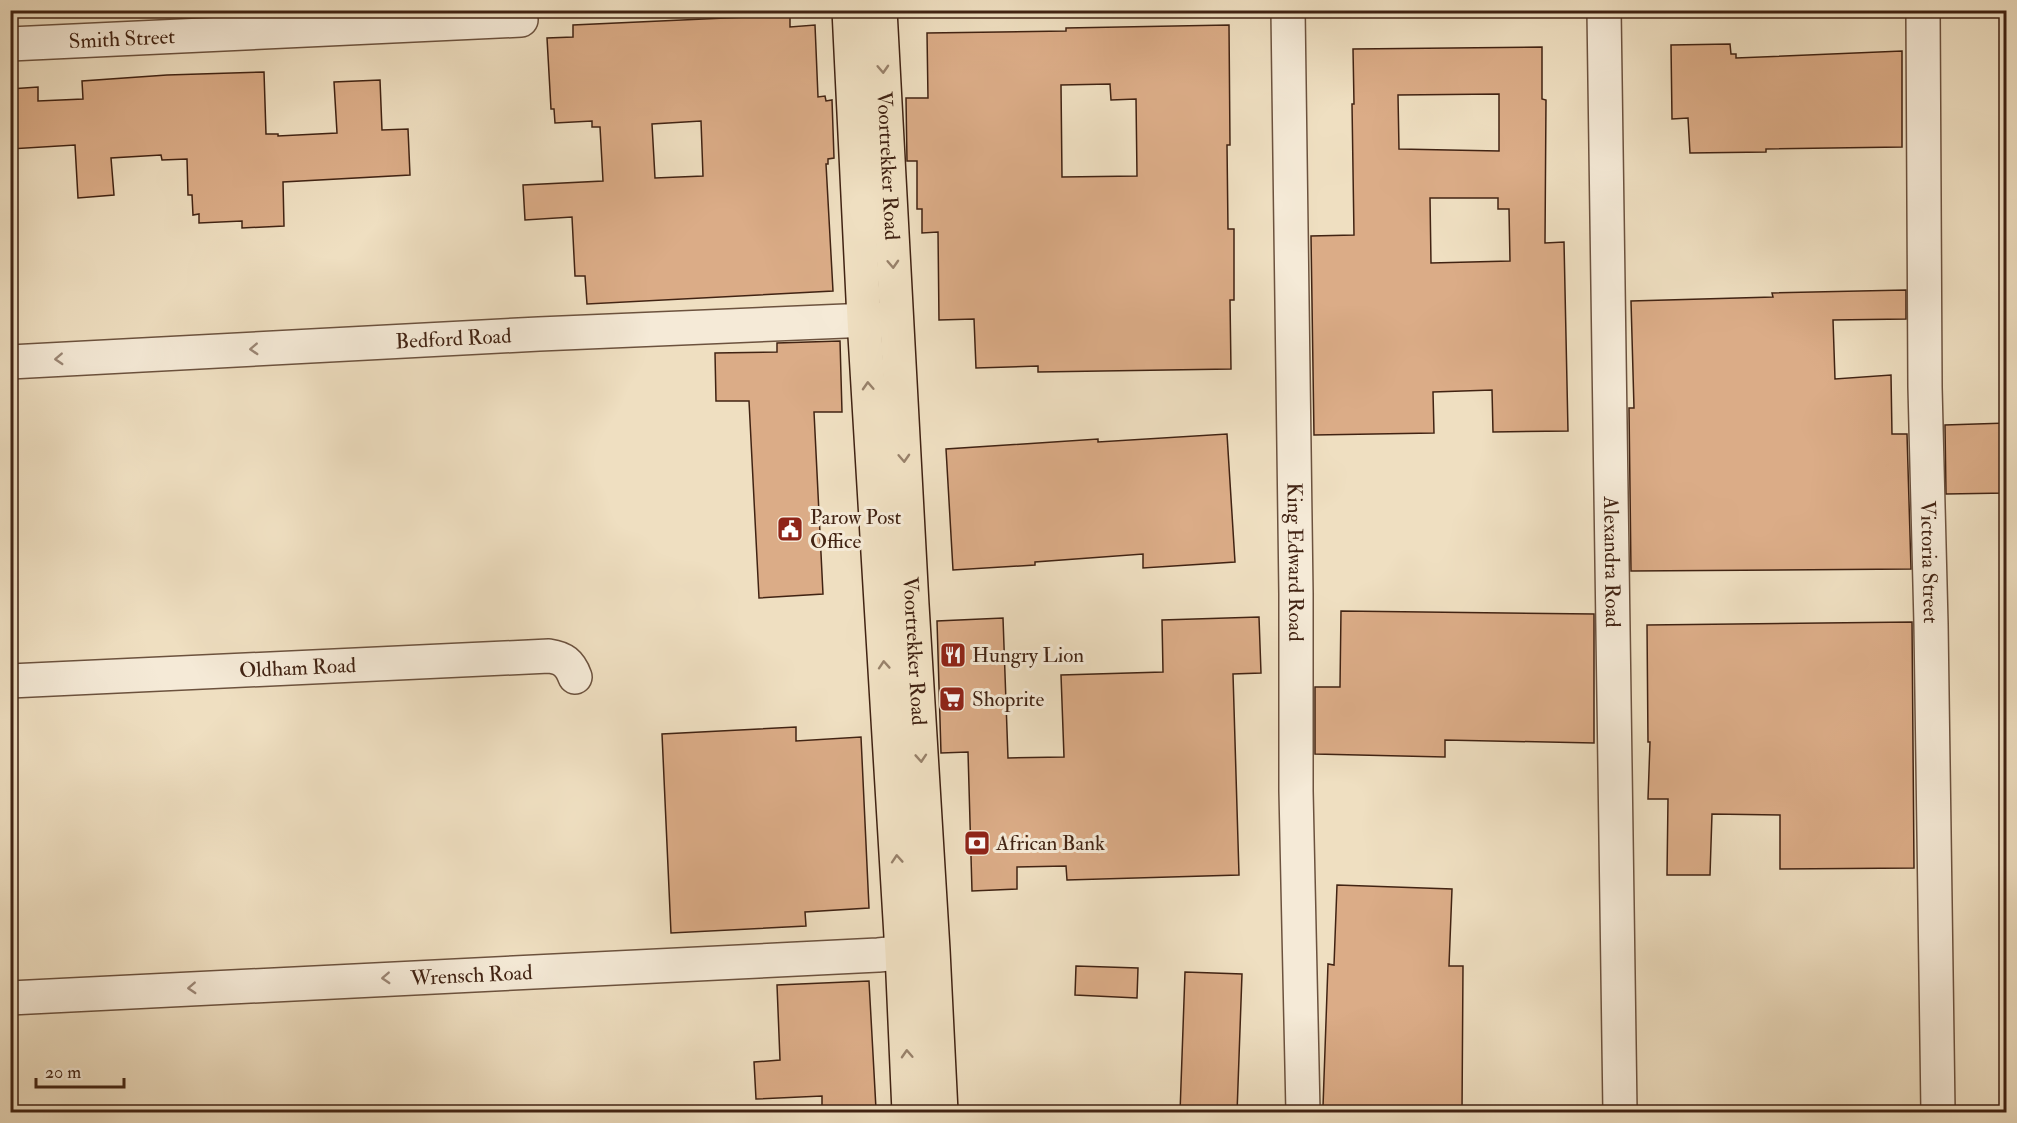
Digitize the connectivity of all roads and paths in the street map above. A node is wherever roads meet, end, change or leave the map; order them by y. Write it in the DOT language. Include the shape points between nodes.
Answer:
graph roads {
  1 [pos="849,10"];
  2 [pos="880,10"];
  3 [pos="1288,10"];
  4 [pos="1604,10"];
  5 [pos="1923,10"];
  6 [pos="521,20"];
  7 [pos="10,44"];
  8 [pos="880,319"];
  9 [pos="10,362"];
  10 [pos="574,677"];
  11 [pos="10,681"];
  12 [pos="918,951"];
  13 [pos="10,998"];
  14 [pos="909,1113"];
  15 [pos="941,1113"];
  16 [pos="1303,1113"];
  17 [pos="1620,1113"];
  18 [pos="1938,1113"];
  1 -- 8 [label="main road, Voortrekker Road"];
  2 -- 8 [label="main road, Voortrekker Road, one-way"];
  3 -- 16 [label="street, King Edward Road"];
  4 -- 17 [label="street, Alexandra Road"];
  5 -- 18 [label="street, Victoria Street" via="1925,387"];
  6 -- 7 [label="street, Smith Street"];
  8 -- 9 [label="street, Bedford Road, one-way"];
  8 -- 12 [label="main road, Voortrekker Road"];
  10 -- 11 [label="street, Oldham Road" via="566,661 549,656"];
  12 -- 13 [label="street, Wrensch Road, one-way"];
  14 -- 12 [label="main road, Voortrekker Road, one-way"];
  12 -- 15 [label="main road, Voortrekker Road"];
}
